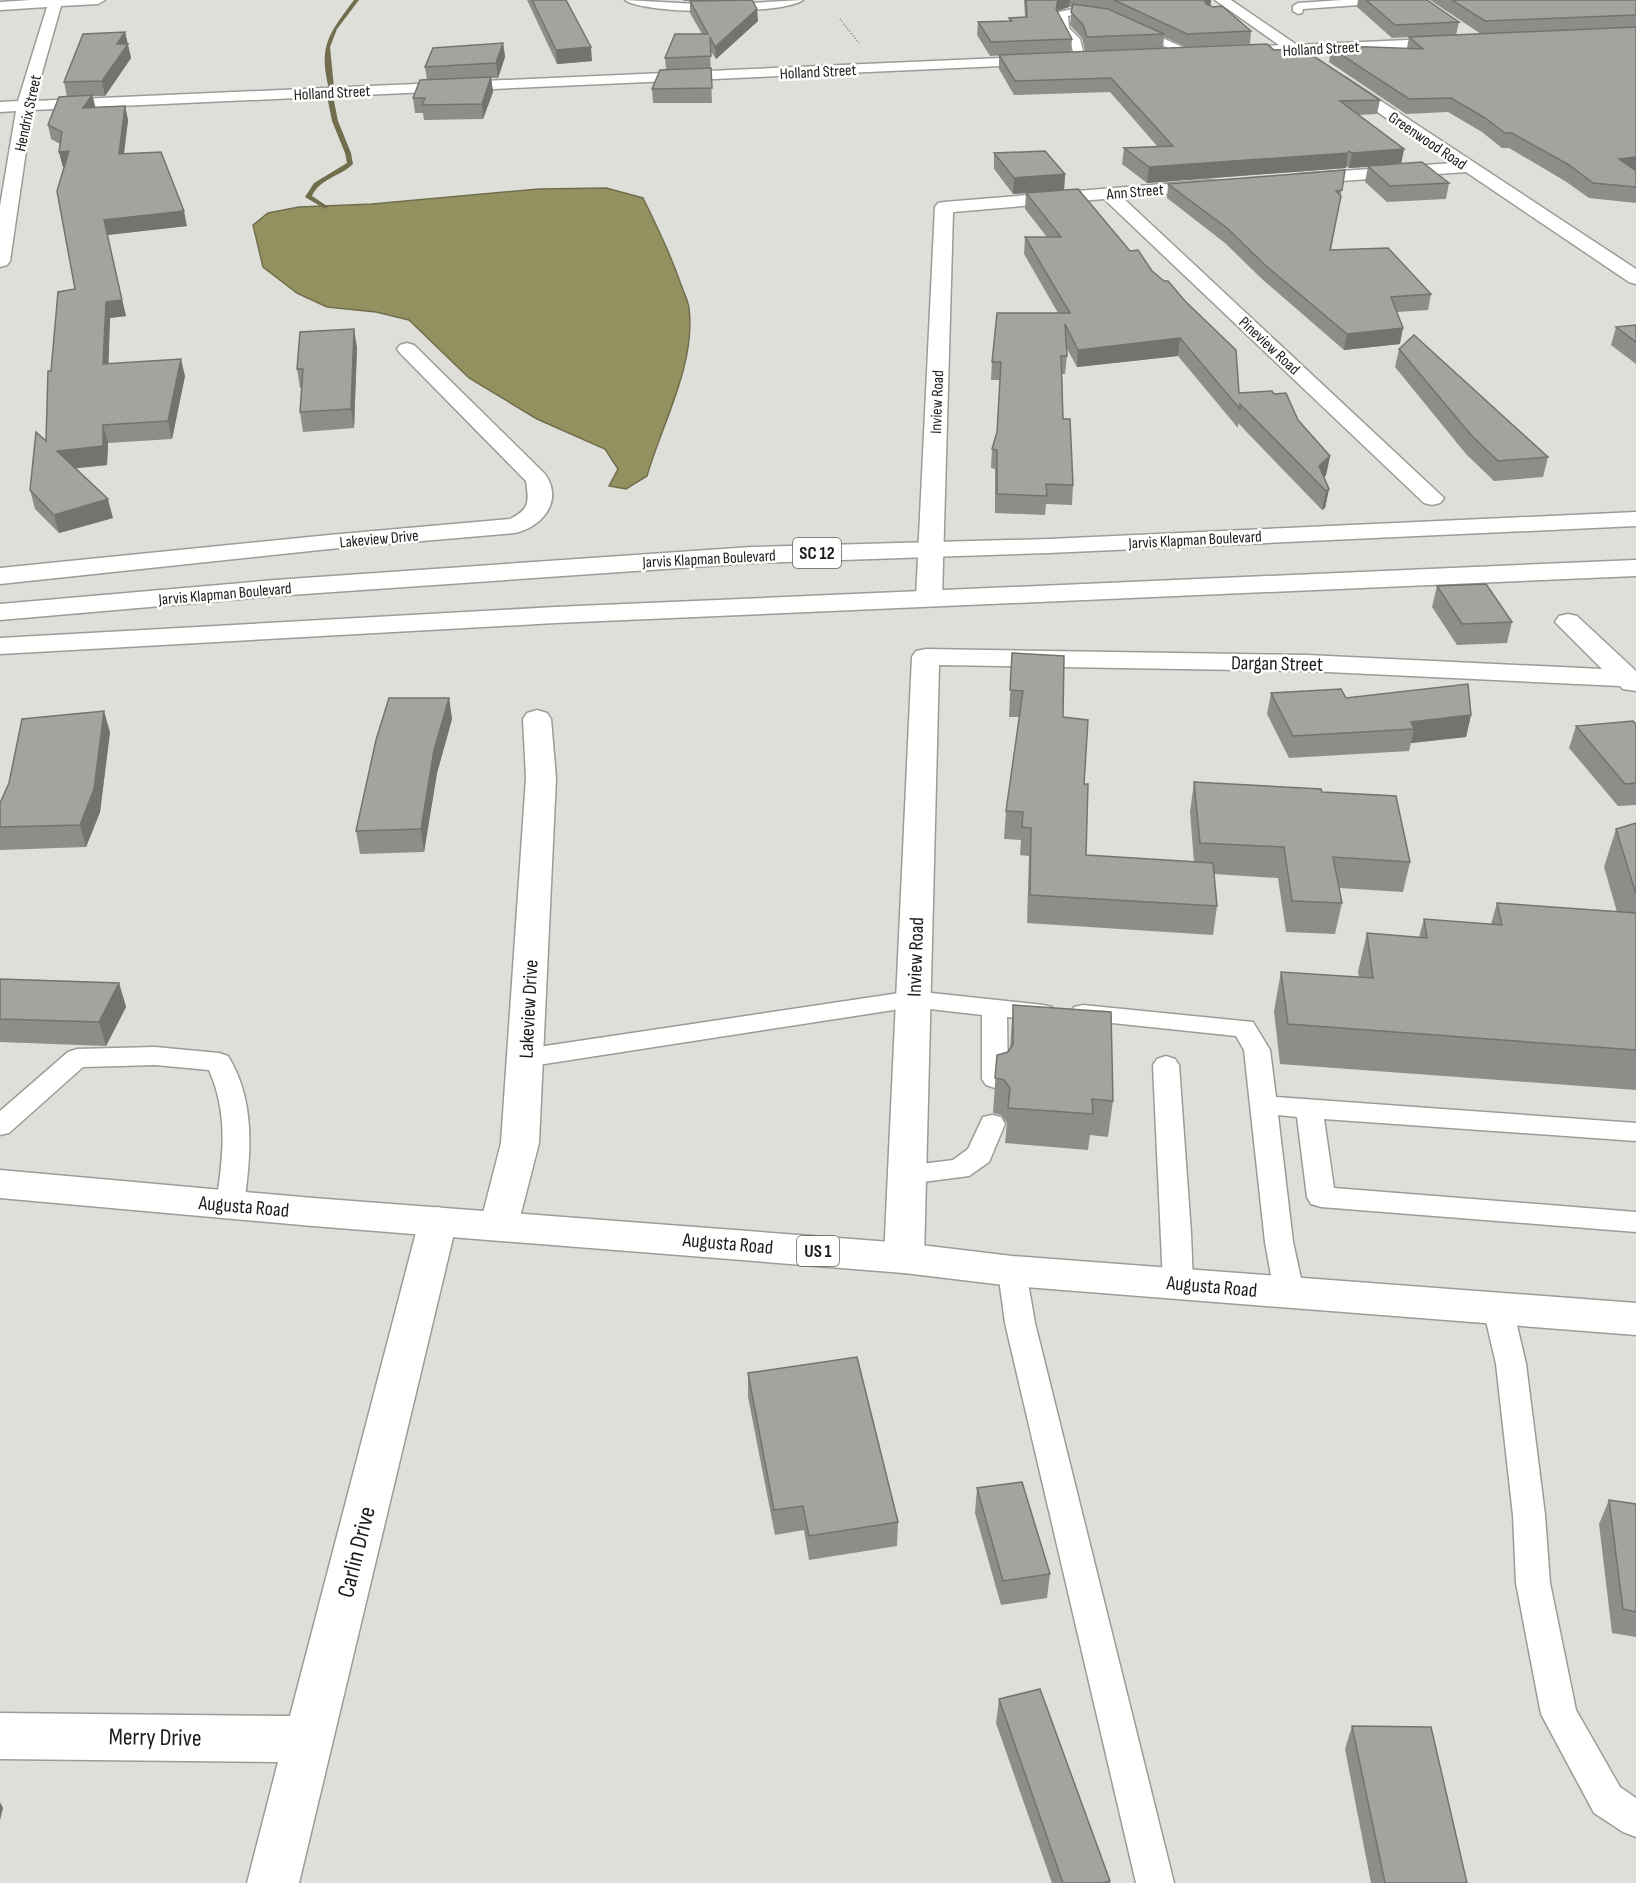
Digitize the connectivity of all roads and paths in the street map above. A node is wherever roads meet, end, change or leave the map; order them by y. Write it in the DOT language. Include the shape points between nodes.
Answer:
graph roads {
  1 [pos="98,0"];
  2 [pos="630,0"];
  3 [pos="798,0"];
  4 [pos="1386,0"];
  5 [pos="47,2"];
  6 [pos="0,6"];
  7 [pos="1221,7"];
  8 [pos="1298,11"];
  9 [pos="1466,41"];
  10 [pos="1294,49"];
  11 [pos="1201,53"];
  12 [pos="1157,55"];
  13 [pos="1074,59"];
  14 [pos="25,106"];
  15 [pos="0,107"];
  16 [pos="1468,167"];
  17 [pos="1286,180"];
  18 [pos="1227,184"];
  19 [pos="1108,193"];
  20 [pos="944,207"];
  21 [pos="4,218"];
  22 [pos="0,261"];
  23 [pos="1636,278"];
  24 [pos="407,349"];
  25 [pos="1432,498"];
  26 [pos="1636,519"];
  27 [pos="930,550"];
  28 [pos="1636,568"];
  29 [pos="0,576"];
  30 [pos="928,598"];
  31 [pos="0,612"];
  32 [pos="1568,622"];
  33 [pos="0,646"];
  34 [pos="926,657"];
  35 [pos="1631,682"];
  36 [pos="537,719"];
  37 [pos="914,999"];
  38 [pos="994,1007"];
  39 [pos="1052,1013"];
  40 [pos="1083,1013"];
  41 [pos="525,1058"];
  42 [pos="1166,1065"];
  43 [pos="994,1079"];
  44 [pos="1262,1105"];
  45 [pos="1309,1109"];
  46 [pos="992,1124"];
  47 [pos="0,1126"];
  48 [pos="1636,1132"];
  49 [pos="907,1174"];
  50 [pos="0,1184"];
  51 [pos="230,1205"];
  52 [pos="438,1221"];
  53 [pos="1636,1222"];
  54 [pos="499,1225"];
  55 [pos="904,1258"];
  56 [pos="1012,1271"];
  57 [pos="1178,1283"];
  58 [pos="1289,1292"];
  59 [pos="1498,1308"];
  60 [pos="1636,1319"];
  61 [pos="0,1736"];
  62 [pos="310,1739"];
  63 [pos="1636,1819"];
  64 [pos="273,1883"];
  65 [pos="1155,1883"];
  1 -- 5 [label="main road"];
  2 -- 3 [label="lane" via="650,5 730,7"];
  4 -- 8 [label="lane" via="1298,6"];
  5 -- 6 [label="main road"];
  5 -- 14 [label="main road, Hendrix Street"];
  7 -- 10 [label="main road, Greenwood Road" via="1241,13"];
  9 -- 10 [label="main road, Holland Street"];
  10 -- 11 [label="main road, Holland Street"];
  10 -- 16 [label="main road, Greenwood Road"];
  11 -- 12 [label="main road, Holland Street"];
  11 -- 13 [label="lane" via="1120,22 1077,11 1063,14 1061,25 1076,39"];
  13 -- 14 [label="main road, Holland Street"];
  14 -- 15 [label="main road, Holland Street"];
  14 -- 21 [label="main road, Hendrix Street"];
  16 -- 17 [label="main road"];
  16 -- 23 [label="main road, Greenwood Road"];
  18 -- 19 [label="main road, Ann Street"];
  19 -- 20 [label="main road, Ann Street"];
  19 -- 25 [label="main road, Pineview Road"];
  20 -- 27 [label="main road, Inview Road"];
  21 -- 22 [label="main road, Hendrix Street"];
  24 -- 29 [label="main road, Lakeview Drive" via="537,479 541,499 533,517 515,526"];
  26 -- 27 [label="main road, Jarvis Klapman Boulevard / SC 12"];
  27 -- 30 [label="main road, Inview Road"];
  27 -- 31 [label="main road, Jarvis Klapman Boulevard / SC 12" via="625,562"];
  28 -- 30 [label="main road, Jarvis Klapman Boulevard"];
  30 -- 33 [label="main road, Jarvis Klapman Boulevard"];
  32 -- 35 [label="main road"];
  34 -- 35 [label="main road, Dargan Street" via="1307,663"];
  34 -- 37 [label="main road, Inview Road"];
  36 -- 41 [label="main road, Lakeview Drive" via="541,778"];
  37 -- 38 [label="lane"];
  37 -- 41 [label="lane"];
  37 -- 49 [label="main road, Inview Road"];
  38 -- 39 [label="lane"];
  38 -- 43 [label="lane"];
  40 -- 44 [label="lane" via="1244,1028 1257,1050"];
  41 -- 54 [label="main road, Lakeview Drive" via="520,1143"];
  42 -- 57 [label="lane"];
  44 -- 45 [label="lane"];
  44 -- 58 [label="lane"];
  45 -- 48 [label="lane"];
  45 -- 53 [label="lane" via="1321,1197"];
  46 -- 49 [label="lane" via="979,1155 958,1169"];
  47 -- 51 [label="lane" via="77,1058 155,1056 219,1062 232,1092 237,1154"];
  49 -- 55 [label="main road, Inview Road"];
  50 -- 51 [label="main road, Augusta Road / US 1"];
  51 -- 52 [label="main road, Augusta Road / US 1"];
  52 -- 54 [label="main road, Augusta Road / US 1"];
  52 -- 62 [label="main road, Carlin Drive"];
  54 -- 55 [label="main road, Augusta Road / US 1"];
  55 -- 56 [label="main road, Augusta Road / US 1"];
  56 -- 57 [label="main road, Augusta Road / US 1"];
  56 -- 65 [label="lane" via="1020,1323"];
  57 -- 58 [label="main road, Augusta Road / US 1"];
  58 -- 59 [label="main road, Augusta Road / US 1"];
  59 -- 60 [label="main road, Augusta Road / US 1"];
  59 -- 63 [label="lane" via="1511,1364 1533,1583 1559,1714 1608,1800"];
  61 -- 62 [label="main road, Merry Drive"];
  62 -- 64 [label="main road, Carlin Drive"];
}
